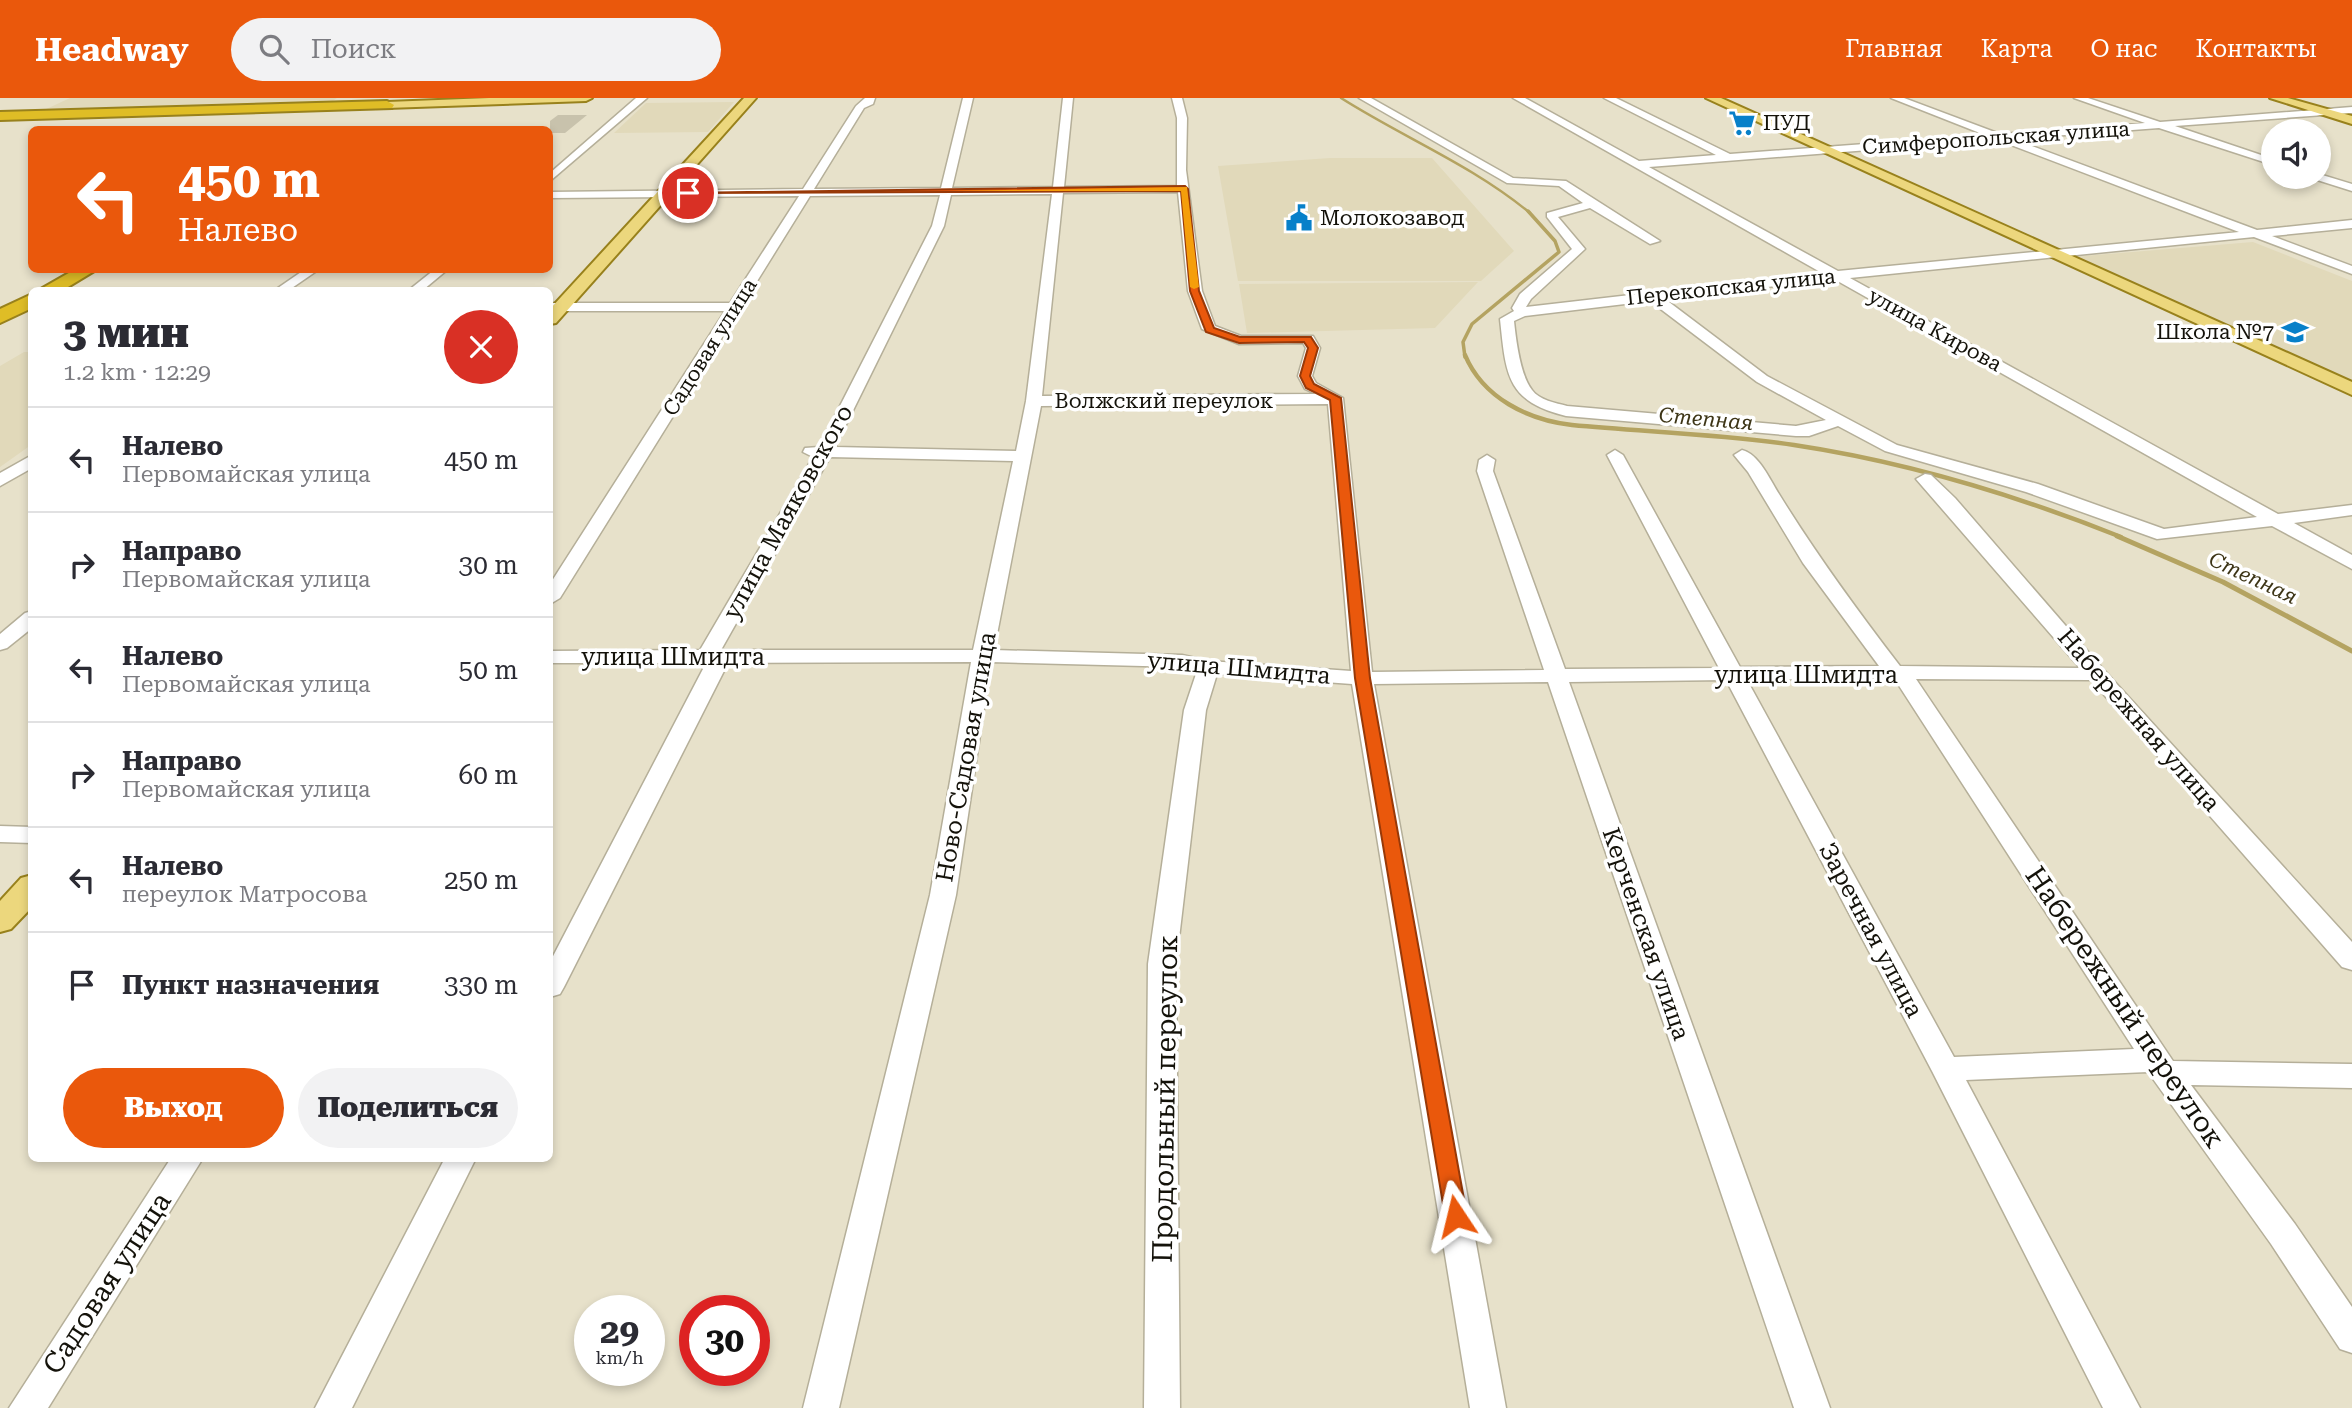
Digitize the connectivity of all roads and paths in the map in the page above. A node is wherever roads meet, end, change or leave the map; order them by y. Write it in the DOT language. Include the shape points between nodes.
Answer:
graph roads {
  1 [pos="586,98"];
  2 [pos="642,98"];
  3 [pos="750,98"];
  4 [pos="870,98"];
  5 [pos="968,98"];
  6 [pos="1068,98"];
  7 [pos="1177,98"];
  8 [pos="1364,98"];
  9 [pos="1518,98"];
  10 [pos="1609,98"];
  11 [pos="1712,98"];
  12 [pos="1896,98"];
  13 [pos="2079,98"];
  14 [pos="2276,98"];
  15 [pos="393,101"];
  16 [pos="2352,110"];
  17 [pos="2325,112"];
  18 [pos="0,116"];
  19 [pos="2352,120"];
  20 [pos="358,121"];
  21 [pos="2164,126"];
  22 [pos="1999,137"];
  23 [pos="1829,151"];
  24 [pos="1729,158"];
  25 [pos="2261,158"];
  26 [pos="1640,164"];
  27 [pos="553,175"];
  28 [pos="2331,181"];
  29 [pos="2352,188"];
  30 [pos="1059,189"];
  31 [pos="1185,189"];
  32 [pos="808,191"];
  33 [pos="946,192"];
  34 [pos="664,194"];
  35 [pos="553,195"];
  36 [pos="1592,204"];
  37 [pos="2352,224"];
  38 [pos="2257,233"];
  39 [pos="1654,241"];
  40 [pos="2052,252"];
  41 [pos="2352,270"];
  42 [pos="81,273"];
  43 [pos="307,273"];
  44 [pos="436,273"];
  45 [pos="1837,275"];
  46 [pos="55,287"];
  47 [pos="286,287"];
  48 [pos="419,287"];
  49 [pos="1651,295"];
  50 [pos="28,302"];
  51 [pos="555,307"];
  52 [pos="736,307"];
  53 [pos="1522,312"];
  54 [pos="0,317"];
  55 [pos="2352,389"];
  56 [pos="1335,398"];
  57 [pos="1034,401"];
  58 [pos="1837,421"];
  59 [pos="815,452"];
  60 [pos="1615,455"];
  61 [pos="1742,455"];
  62 [pos="1021,456"];
  63 [pos="1487,460"];
  64 [pos="28,463"];
  65 [pos="1925,480"];
  66 [pos="0,481"];
  67 [pos="2352,510"];
  68 [pos="2275,519"];
  69 [pos="2352,563"];
  70 [pos="553,593"];
  71 [pos="28,620"];
  72 [pos="0,644"];
  73 [pos="982,656"];
  74 [pos="553,657"];
  75 [pos="706,658"];
  76 [pos="1209,667"];
  77 [pos="1898,673"];
  78 [pos="2097,674"];
  79 [pos="1736,675"];
  80 [pos="1556,677"];
  81 [pos="1362,678"];
  82 [pos="0,834"];
  83 [pos="28,835"];
  84 [pos="28,890"];
  85 [pos="0,921"];
  86 [pos="2352,960"];
  87 [pos="553,981"];
  88 [pos="2161,1066"];
  89 [pos="1945,1069"];
  90 [pos="2352,1076"];
  91 [pos="185,1162"];
  92 [pos="459,1162"];
  93 [pos="2352,1337"];
  94 [pos="27,1408"];
  95 [pos="333,1408"];
  96 [pos="821,1408"];
  97 [pos="1162,1408"];
  98 [pos="1488,1408"];
  99 [pos="1812,1408"];
  100 [pos="2122,1408"];
  1 -- 15 [label="main road"];
  2 -- 27 [label="street"];
  3 -- 34 [label="main road"];
  4 -- 32 [label="street, Садовая улица"];
  5 -- 33 [label="street, улица Маяковского"];
  6 -- 30 [label="street, Ново-Садовая улица"];
  7 -- 31 [label="street"];
  8 -- 36 [label="street" via="1511,181 1562,183"];
  9 -- 26 [label="street, улица Кирова"];
  10 -- 24 [label="street"];
  11 -- 23 [label="main road"];
  12 -- 22 [label="street"];
  13 -- 21 [label="street"];
  14 -- 17 [label="main road"];
  15 -- 18 [label="highway"];
  15 -- 20 [label="highway"];
  16 -- 17 [label="street, Симферопольская улица"];
  17 -- 19 [label="main road"];
  17 -- 21 [label="street, Симферопольская улица"];
  21 -- 22 [label="street, Симферопольская улица"];
  21 -- 25 [label="street"];
  22 -- 23 [label="street, Симферопольская улица"];
  22 -- 38 [label="street"];
  23 -- 24 [label="street, Симферопольская улица"];
  23 -- 40 [label="main road"];
  24 -- 26 [label="street, Симферопольская улица"];
  26 -- 45 [label="street, улица Кирова"];
  28 -- 29 [label="street"];
  30 -- 31 [label="street"];
  30 -- 33 [label="street"];
  30 -- 57 [label="street, Ново-Садовая улица"];
  31 -- 56 [label="street" via="1195,291 1209,330 1239,340 1308,339 1313,348 1305,376 1310,386"];
  32 -- 33 [label="street"];
  32 -- 34 [label="street"];
  32 -- 52 [label="street, Садовая улица"];
  33 -- 59 [label="street, улица Маяковского" via="938,226"];
  34 -- 35 [label="street"];
  34 -- 51 [label="main road"];
  36 -- 39 [label="street"];
  36 -- 53 [label="street" via="1551,215 1579,249 1525,297"];
  37 -- 38 [label="street, Перекопская улица"];
  38 -- 40 [label="street, Перекопская улица"];
  38 -- 41 [label="street"];
  40 -- 45 [label="street, Перекопская улица"];
  40 -- 55 [label="main road"];
  42 -- 46 [label="highway"];
  43 -- 47 [label="street"];
  44 -- 48 [label="street"];
  45 -- 49 [label="street, Перекопская улица"];
  45 -- 68 [label="street, улица Кирова"];
  49 -- 53 [label="street, Перекопская улица"];
  49 -- 58 [label="street" via="1762,379"];
  50 -- 54 [label="highway"];
  51 -- 52 [label="street"];
  52 -- 70 [label="street, Садовая улица"];
  53 -- 58 [label="street" via="1507,318 1511,354 1525,393 1544,405 1566,411 1796,431"];
  56 -- 57 [label="street, Волжский переулок"];
  56 -- 81 [label="street"];
  57 -- 62 [label="street, Ново-Садовая улица"];
  58 -- 68 [label="street" via="1891,448 2032,488 2163,535"];
  59 -- 62 [label="street"];
  59 -- 75 [label="street, улица Маяковского"];
  60 -- 79 [label="street, Заречная улица"];
  61 -- 77 [label="street, Набережный переулок" via="1812,563"];
  62 -- 73 [label="street, Ново-Садовая улица"];
  63 -- 80 [label="street, Керченская улица" via="1485,471"];
  64 -- 66 [label="street"];
  65 -- 78 [label="street, Набережная улица" via="1950,502"];
  67 -- 68 [label="street"];
  68 -- 69 [label="street, улица Кирова"];
  71 -- 72 [label="street"];
  73 -- 75 [label="street, улица Шмидта"];
  73 -- 76 [label="street, улица Шмидта" via="1182,661"];
  73 -- 96 [label="street, Ново-Садовая улица" via="943,895"];
  74 -- 75 [label="street, улица Шмидта"];
  75 -- 87 [label="street, улица Маяковского" via="713,669"];
  76 -- 81 [label="street, улица Шмидта"];
  76 -- 97 [label="street, Продольный переулок" via="1195,710 1163,964"];
  77 -- 78 [label="street, улица Шмидта"];
  77 -- 79 [label="street, улица Шмидта"];
  77 -- 88 [label="street, Набережный переулок"];
  78 -- 86 [label="street, Набережная улица"];
  79 -- 80 [label="street, улица Шмидта"];
  79 -- 89 [label="street, Заречная улица"];
  80 -- 81 [label="street, улица Шмидта"];
  80 -- 99 [label="street, Керченская улица"];
  81 -- 98 [label="street"];
  82 -- 83 [label="street"];
  84 -- 85 [label="main road"];
  88 -- 89 [label="street"];
  88 -- 90 [label="street"];
  88 -- 93 [label="street, Набережный переулок"];
  89 -- 100 [label="street, Заречная улица"];
  91 -- 94 [label="street, Садовая улица"];
  92 -- 95 [label="street"];
}
